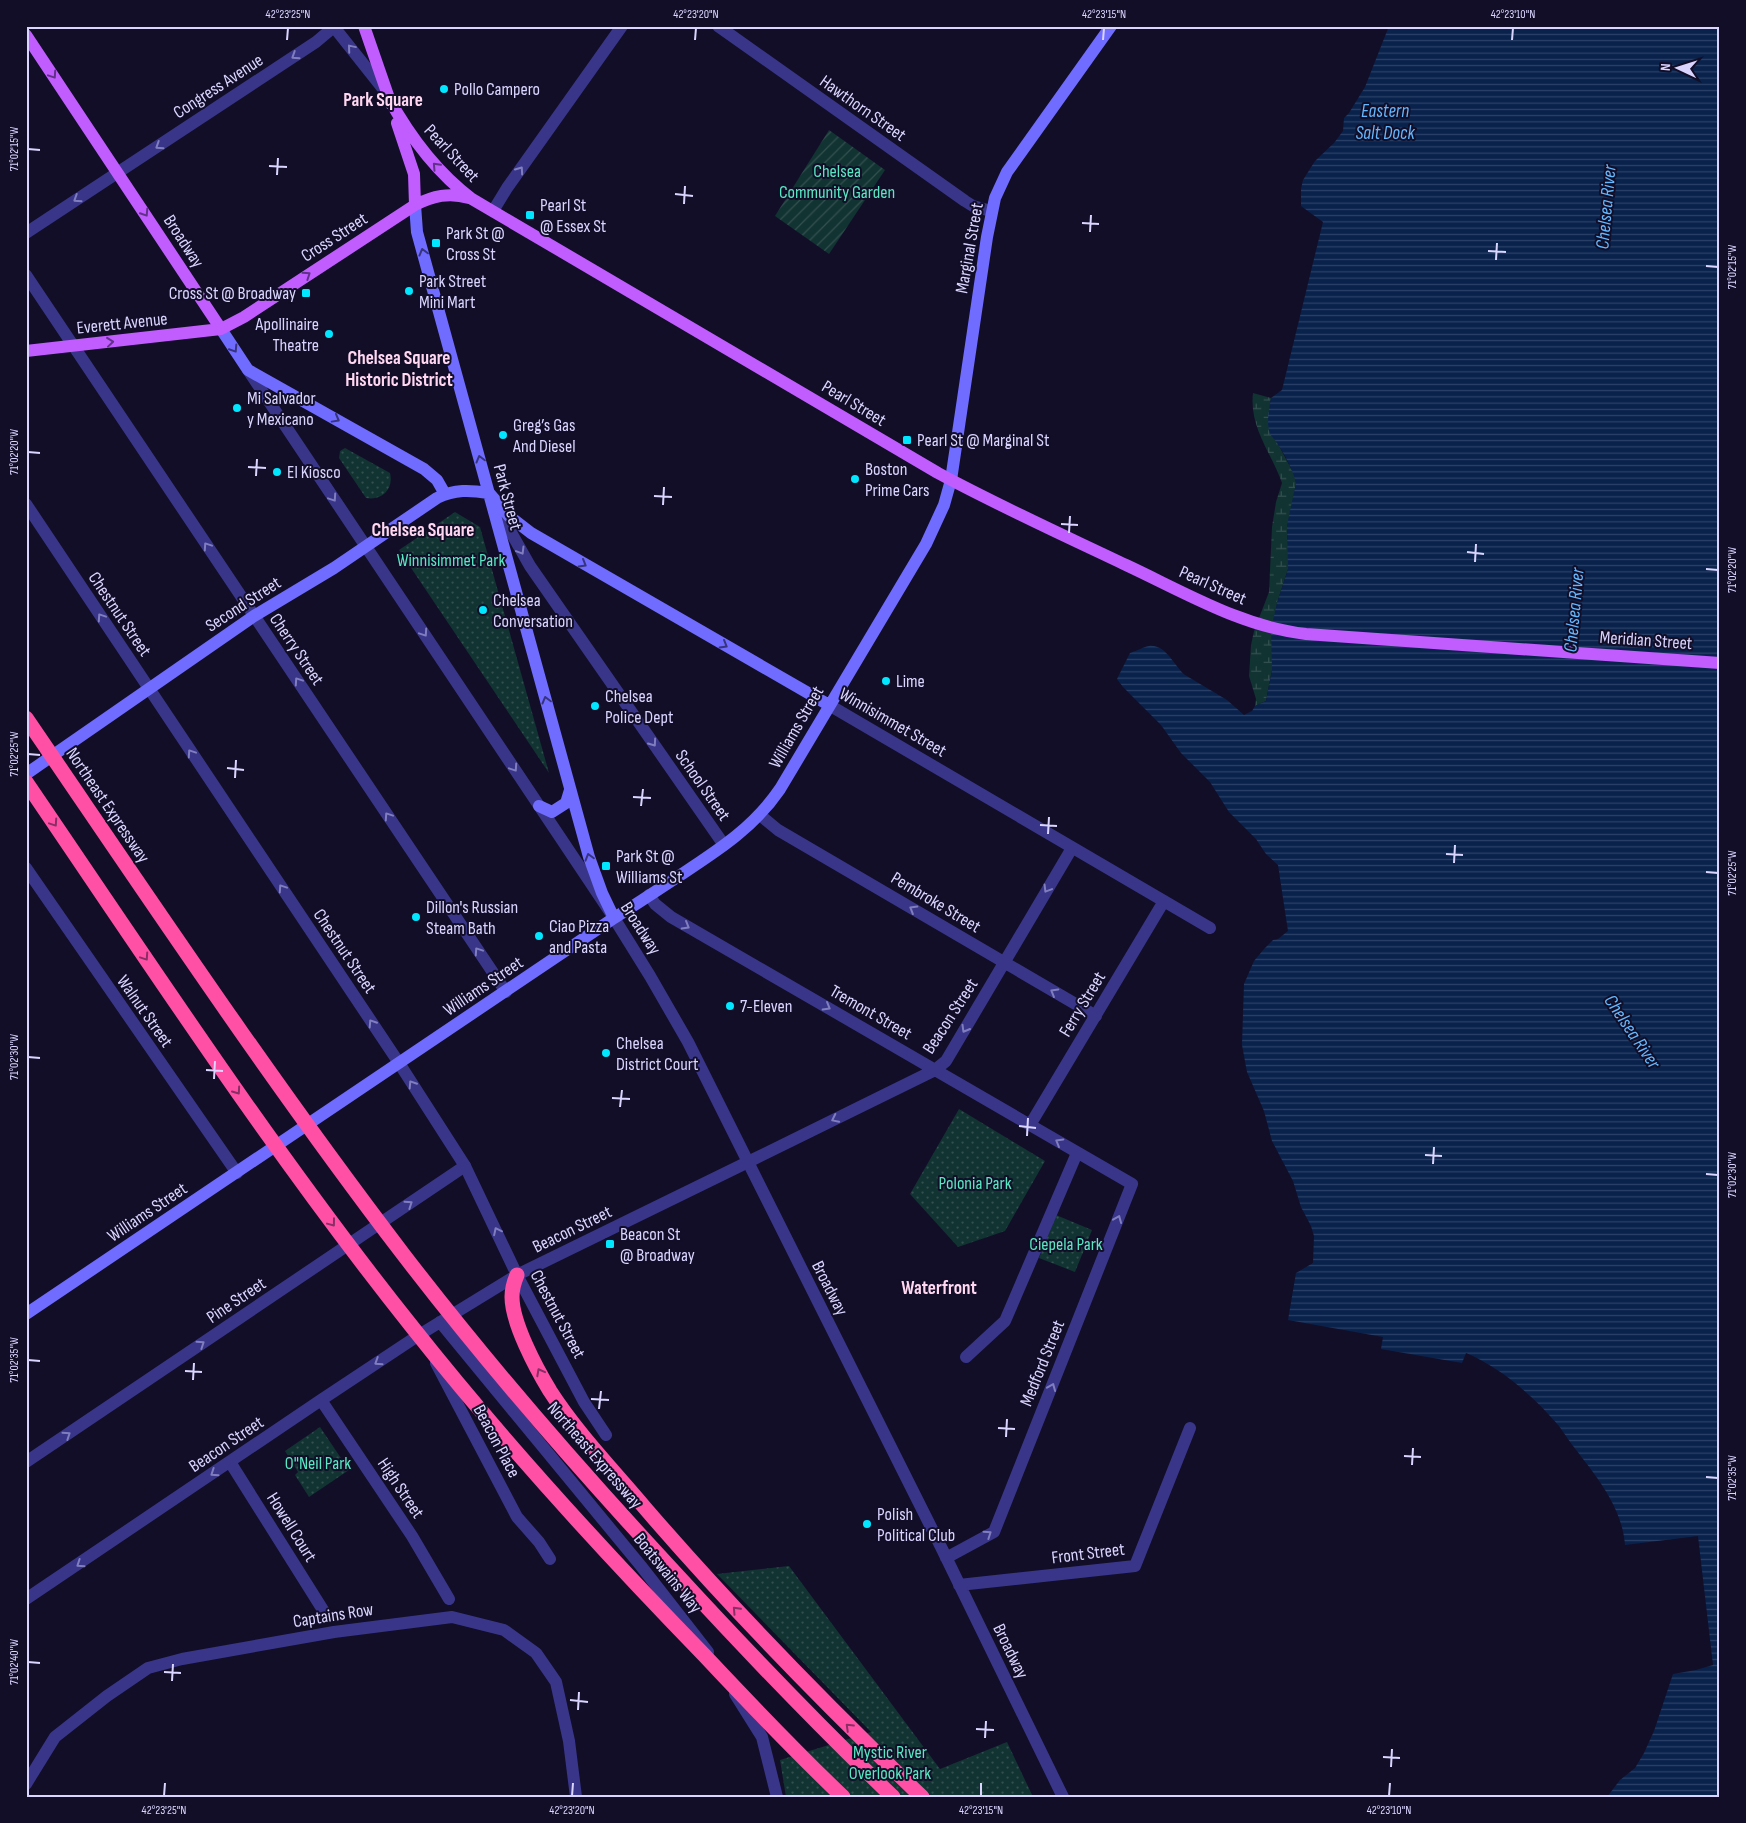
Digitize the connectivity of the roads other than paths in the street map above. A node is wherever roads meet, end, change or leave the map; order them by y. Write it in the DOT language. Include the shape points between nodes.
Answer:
graph roads {
  1 [pos="364,26"];
  2 [pos="622,26"];
  3 [pos="718,26"];
  4 [pos="1111,26"];
  5 [pos="334,27"];
  6 [pos="26,35"];
  7 [pos="388,97"];
  8 [pos="118,172"];
  9 [pos="472,199"];
  10 [pos="415,205"];
  11 [pos="493,211"];
  12 [pos="991,211"];
  13 [pos="26,233"];
  14 [pos="26,275"];
  15 [pos="221,329"];
  16 [pos="74,346"];
  17 [pos="26,351"];
  18 [pos="248,370"];
  19 [pos="951,480"];
  20 [pos="489,493"];
  21 [pos="445,494"];
  22 [pos="26,504"];
  23 [pos="366,546"];
  24 [pos="254,616"];
  25 [pos="1481,646"];
  26 [pos="1720,663"];
  27 [pos="149,689"];
  28 [pos="829,706"];
  29 [pos="26,719"];
  30 [pos="26,774"];
  31 [pos="26,782"];
  32 [pos="570,788"];
  33 [pos="539,806"];
  34 [pos="760,815"];
  35 [pos="724,845"];
  36 [pos="1072,848"];
  37 [pos="26,868"];
  38 [pos="649,895"];
  39 [pos="1164,901"];
  40 [pos="614,918"];
  41 [pos="1210,928"];
  42 [pos="1003,963"];
  43 [pos="506,992"];
  44 [pos="1096,1016"];
  45 [pos="399,1064"];
  46 [pos="935,1070"];
  47 [pos="1030,1125"];
  48 [pos="1077,1152"];
  49 [pos="748,1162"];
  50 [pos="465,1166"];
  51 [pos="237,1173"];
  52 [pos="1132,1184"];
  53 [pos="518,1275"];
  54 [pos="26,1314"];
  55 [pos="440,1322"];
  56 [pos="419,1335"];
  57 [pos="966,1357"];
  58 [pos="321,1400"];
  59 [pos="1190,1428"];
  60 [pos="606,1435"];
  61 [pos="26,1462"];
  62 [pos="230,1462"];
  63 [pos="946,1558"];
  64 [pos="550,1559"];
  65 [pos="959,1585"];
  66 [pos="449,1598"];
  67 [pos="26,1599"];
  68 [pos="323,1610"];
  69 [pos="26,1784"];
  70 [pos="576,1797"];
  71 [pos="778,1797"];
  72 [pos="843,1797"];
  73 [pos="892,1797"];
  74 [pos="922,1797"];
  75 [pos="1063,1797"];
  1 -- 7 [label="main road, Park Street"];
  11 -- 2 [label="street, one-way"];
  3 -- 12 [label="street, Hawthorn Street" via="965,201"];
  4 -- 12 [label="main road, Marginal Street" via="1015,160 1000,186"];
  7 -- 5 [label="street, Pearl Street, one-way"];
  5 -- 8 [label="street, Congress Avenue, one-way"];
  6 -- 8 [label="main road, Broadway, one-way"];
  9 -- 7 [label="main road, Pearl Street, one-way" via="426,156"];
  7 -- 10 [label="main road, Park Street" via="411,163"];
  8 -- 13 [label="street, Congress Avenue, one-way"];
  8 -- 15 [label="main road, Broadway, one-way"];
  9 -- 10 [label="main road, Cross Street" via="440,195"];
  9 -- 11 [label="main road, Pearl Street"];
  15 -- 10 [label="main road, Cross Street, one-way"];
  20 -- 10 [label="main road, Park Street, one-way" via="417,232"];
  11 -- 19 [label="main road, Pearl Street"];
  12 -- 19 [label="main road, Marginal Street"];
  14 -- 16 [label="street, Cherry Street"];
  16 -- 15 [label="main road, Everett Avenue, one-way"];
  15 -- 18 [label="main road, Broadway, one-way"];
  16 -- 17 [label="main road, Everett Avenue"];
  24 -- 16 [label="street, Cherry Street, one-way"];
  18 -- 21 [label="main road, one-way" via="424,469 437,480"];
  18 -- 23 [label="street, Broadway, one-way"];
  19 -- 25 [label="main road, Pearl Street" via="1233,614 1271,628 1297,633"];
  19 -- 28 [label="main road, Williams Street" via="944,505 926,544"];
  20 -- 21 [label="main road, Second Street" via="460,490"];
  20 -- 28 [label="main road, Winnisimmet Street, one-way" via="509,516 531,533"];
  32 -- 20 [label="main road, Park Street, one-way"];
  20 -- 35 [label="street, School Street, one-way" via="530,566"];
  21 -- 23 [label="main road, Second Street"];
  27 -- 22 [label="street, Chestnut Street, one-way"];
  23 -- 24 [label="main road, Second Street"];
  23 -- 33 [label="street, Broadway, one-way"];
  24 -- 27 [label="main road, Second Street"];
  43 -- 24 [label="street, Cherry Street, one-way"];
  25 -- 26 [label="main road, Meridian Street"];
  27 -- 30 [label="main road, Second Street"];
  45 -- 27 [label="street, Chestnut Street, one-way"];
  28 -- 34 [label="main road, Williams Street" via="780,789"];
  28 -- 36 [label="street, Winnisimmet Street"];
  29 -- 73 [label="highway, Northeast Expressway, bridge" via="248,1043 403,1256 484,1357 568,1456 690,1590"];
  31 -- 72 [label="highway, one-way, bridge" via="242,1098 412,1328 540,1480 688,1639"];
  32 -- 33 [label="main road" via="566,804 552,812"];
  40 -- 32 [label="main road, Park Street, one-way" via="594,873"];
  33 -- 40 [label="street, Broadway"];
  34 -- 35 [label="main road, Williams Street"];
  42 -- 34 [label="street, Pembroke Street, one-way" via="780,831"];
  35 -- 38 [label="main road, Williams Street"];
  36 -- 39 [label="street, Winnisimmet Street"];
  36 -- 42 [label="street, Beacon Street, one-way"];
  37 -- 51 [label="street, Walnut Street"];
  38 -- 40 [label="main road, Williams Street"];
  38 -- 46 [label="street, Tremont Street, one-way" via="671,917"];
  39 -- 41 [label="street, Winnisimmet Street"];
  39 -- 44 [label="street, Ferry Street"];
  40 -- 43 [label="main road, Williams Street"];
  40 -- 49 [label="street, Broadway" via="679,1026"];
  44 -- 42 [label="street, Pembroke Street, one-way"];
  42 -- 46 [label="street, Beacon Street, one-way" via="946,1061"];
  43 -- 45 [label="main road, Williams Street"];
  44 -- 47 [label="street, Ferry Street"];
  50 -- 45 [label="street, Chestnut Street, one-way"];
  45 -- 51 [label="main road, Williams Street"];
  46 -- 47 [label="street, Tremont Street"];
  46 -- 49 [label="street, Beacon Street, one-way"];
  48 -- 47 [label="street, Tremont Street, one-way"];
  48 -- 52 [label="street, Tremont Street"];
  48 -- 57 [label="street" via="1005,1321"];
  49 -- 53 [label="street, Beacon Street"];
  49 -- 63 [label="street, Broadway"];
  53 -- 50 [label="street, Chestnut Street, one-way"];
  61 -- 50 [label="street, Pine Street, one-way"];
  51 -- 54 [label="main road, Williams Street"];
  63 -- 52 [label="street, Medford Street, one-way" via="994,1532"];
  53 -- 55 [label="street, Beacon Street"];
  53 -- 60 [label="street, Chestnut Street" via="584,1402"];
  74 -- 53 [label="highway, one-way" via="839,1717 689,1559 575,1425 550,1390 518,1324 512,1292"];
  55 -- 56 [label="street, Beacon Street"];
  55 -- 71 [label="street, Boatswains Way" via="704,1645 762,1737"];
  56 -- 58 [label="street, Beacon Street, one-way"];
  56 -- 64 [label="street, Beacon Place" via="517,1517"];
  58 -- 62 [label="street, Beacon Street"];
  58 -- 66 [label="street, High Street" via="412,1536"];
  59 -- 65 [label="street, Front Street" via="1135,1566"];
  62 -- 67 [label="street, Beacon Street, one-way"];
  62 -- 68 [label="street, Howell Court"];
  63 -- 65 [label="street, Broadway"];
  65 -- 75 [label="street, Broadway"];
  69 -- 70 [label="street, Captains Row" via="55,1737 148,1668 316,1635 452,1617 504,1630 541,1660 556,1682 569,1741"];
}
